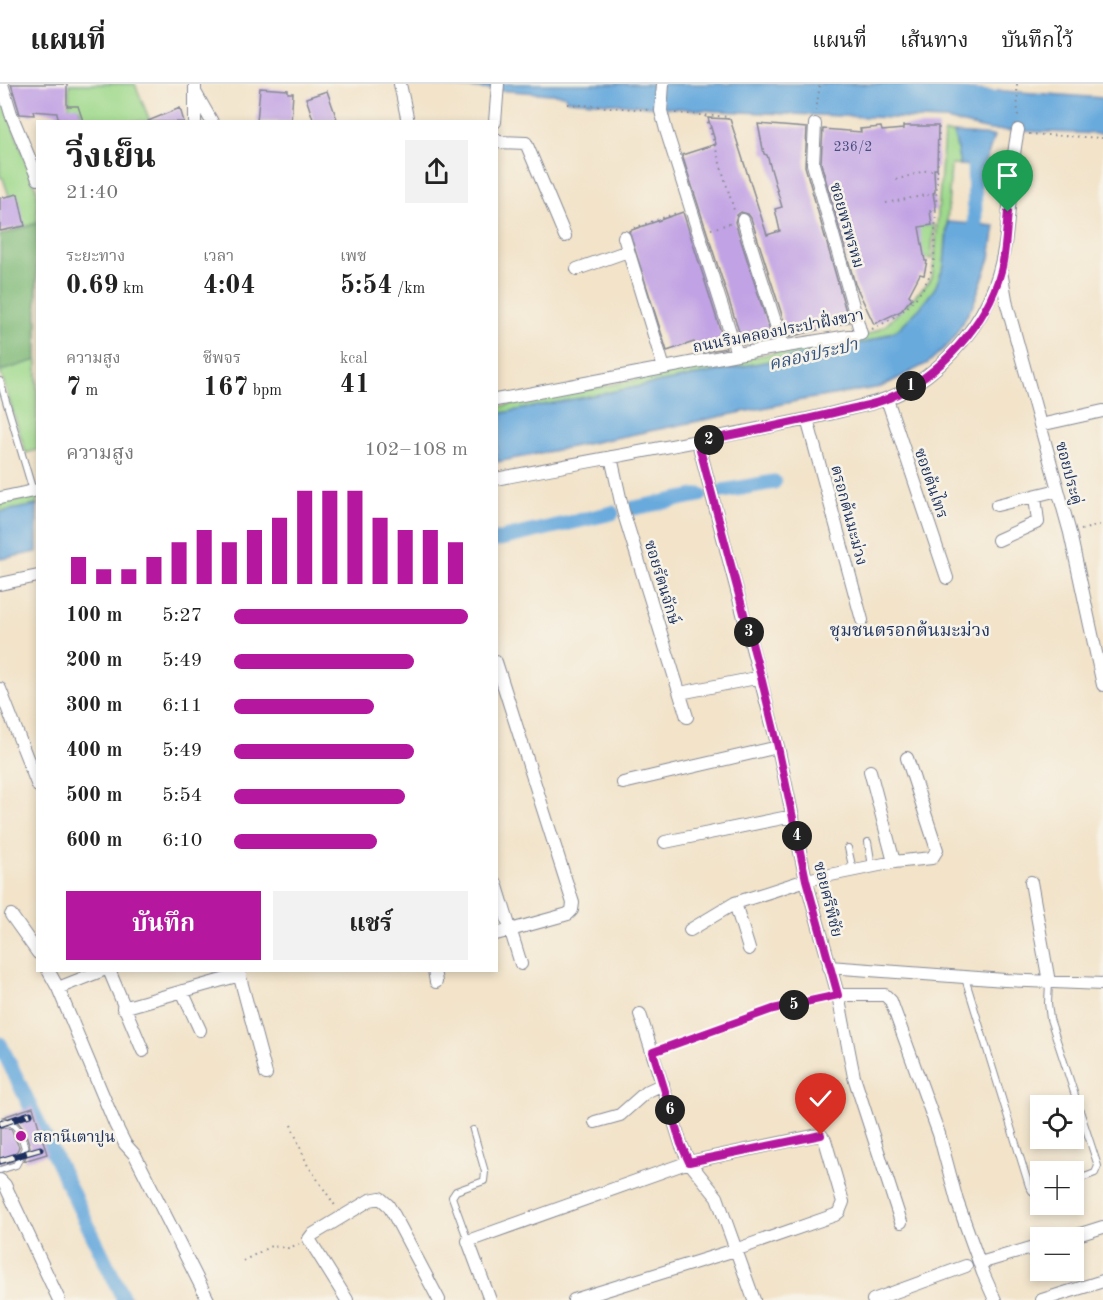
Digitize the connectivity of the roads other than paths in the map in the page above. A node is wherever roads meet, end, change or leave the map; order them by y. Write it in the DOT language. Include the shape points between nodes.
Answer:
graph roads {
  1 [pos="2,84"];
  2 [pos="663,84"];
  3 [pos="400,85"];
  4 [pos="194,87"];
  5 [pos="497,90"];
  6 [pos="815,118"];
  7 [pos="195,120"];
  8 [pos="211,120"];
  9 [pos="408,120"];
  10 [pos="495,120"];
  11 [pos="1018,132"];
  12 [pos="498,142"];
  13 [pos="36,174"];
  14 [pos="740,220"];
  15 [pos="628,233"];
  16 [pos="565,236"];
  17 [pos="628,251"];
  18 [pos="577,268"];
  19 [pos="1001,271"];
  20 [pos="861,334"];
  21 [pos="783,347"];
  22 [pos="737,354"];
  23 [pos="664,368"];
  24 [pos="0,381"];
  25 [pos="887,399"];
  26 [pos="498,400"];
  27 [pos="1103,411"];
  28 [pos="807,419"];
  29 [pos="1040,425"];
  30 [pos="698,442"];
  31 [pos="611,457"];
  32 [pos="498,479"];
  33 [pos="1058,490"];
  34 [pos="35,491"];
  35 [pos="1035,496"];
  36 [pos="0,498"];
  37 [pos="997,505"];
  38 [pos="998,540"];
  39 [pos="36,576"];
  40 [pos="947,578"];
  41 [pos="0,584"];
  42 [pos="862,620"];
  43 [pos="498,668"];
  44 [pos="761,677"];
  45 [pos="1103,685"];
  46 [pos="0,689"];
  47 [pos="680,693"];
  48 [pos="687,717"];
  49 [pos="778,747"];
  50 [pos="907,758"];
  51 [pos="870,771"];
  52 [pos="36,782"];
  53 [pos="623,783"];
  54 [pos="793,816"];
  55 [pos="665,842"];
  56 [pos="868,842"];
  57 [pos="848,848"];
  58 [pos="894,862"];
  59 [pos="872,867"];
  60 [pos="853,871"];
  61 [pos="806,880"];
  62 [pos="1031,882"];
  63 [pos="498,889"];
  64 [pos="735,903"];
  65 [pos="11,915"];
  66 [pos="512,930"];
  67 [pos="690,930"];
  68 [pos="498,934"];
  69 [pos="748,949"];
  70 [pos="36,950"];
  71 [pos="522,964"];
  72 [pos="829,967"];
  73 [pos="49,972"];
  74 [pos="102,972"];
  75 [pos="105,972"];
  76 [pos="239,973"];
  77 [pos="965,977"];
  78 [pos="1049,982"];
  79 [pos="1103,984"];
  80 [pos="58,988"];
  81 [pos="182,991"];
  82 [pos="838,995"];
  83 [pos="123,1008"];
  84 [pos="640,1014"];
  85 [pos="200,1030"];
  86 [pos="143,1051"];
  87 [pos="266,1074"];
  88 [pos="663,1084"];
  89 [pos="0,1122"];
  90 [pos="595,1122"];
  91 [pos="473,1130"];
  92 [pos="689,1162"];
  93 [pos="0,1170"];
  94 [pos="1084,1177"];
  95 [pos="0,1180"];
  96 [pos="1030,1188"];
  97 [pos="901,1222"];
  98 [pos="1103,1227"];
  99 [pos="1084,1233"];
  100 [pos="468,1241"];
  101 [pos="1030,1248"];
  102 [pos="735,1250"];
  103 [pos="980,1263"];
  104 [pos="966,1266"];
  105 [pos="1103,1281"];
  106 [pos="59,1300"];
  107 [pos="208,1300"];
  108 [pos="346,1300"];
  109 [pos="439,1300"];
  110 [pos="490,1300"];
  111 [pos="574,1300"];
  112 [pos="754,1300"];
  113 [pos="873,1300"];
  114 [pos="995,1300"];
  115 [pos="1042,1300"];
  1 -- 13 [label="street" via="10,114"];
  2 -- 22 [label="street" via="666,130"];
  3 -- 9 [label="street"];
  4 -- 7 [label="street"];
  4 -- 8 [label="street"];
  5 -- 10 [label="street"];
  6 -- 20 [label="street, ซอยพรพรหม" via="813,164"];
  11 -- 19 [label="street"];
  12 -- 16 [label="street" via="526,143"];
  14 -- 21 [label="street"];
  15 -- 17 [label="street"];
  17 -- 18 [label="street"];
  17 -- 23 [label="street"];
  19 -- 25 [label="street" via="989,300 957,348 934,371"];
  19 -- 29 [label="street, ซอยประดู่"];
  20 -- 21 [label="street, ถนนริมคลองประปาฝั่งขวา"];
  21 -- 22 [label="street, ถนนริมคลองประปาฝั่งขวา"];
  22 -- 23 [label="street, ถนนริมคลองประปาฝั่งขวา"];
  23 -- 26 [label="street, ถนนริมคลองประปาฝั่งขวา"];
  24 -- 34 [label="lane"];
  25 -- 28 [label="street"];
  25 -- 40 [label="street, ซอยต้นไทร"];
  27 -- 29 [label="street"];
  28 -- 30 [label="street"];
  28 -- 42 [label="street, ตรอกต้นมะม่วง"];
  29 -- 33 [label="street, ซอยประดู่"];
  30 -- 31 [label="street"];
  30 -- 44 [label="street, ซอยศรีพิชัย"];
  31 -- 32 [label="street"];
  31 -- 47 [label="street, ซอยรัตนจักษ์" via="623,511"];
  33 -- 35 [label="street"];
  33 -- 45 [label="street, ซอยประดู่"];
  34 -- 36 [label="street"];
  35 -- 37 [label="street"];
  35 -- 38 [label="street" via="1037,523"];
  39 -- 41 [label="street"];
  43 -- 66 [label="street" via="573,903 568,914"];
  44 -- 47 [label="street"];
  44 -- 49 [label="street, ซอยศรีพิชัย"];
  46 -- 52 [label="street"];
  47 -- 48 [label="street, ซอยรัตนจักษ์"];
  49 -- 53 [label="street"];
  49 -- 54 [label="street, ซอยศรีพิชัย"];
  50 -- 58 [label="street" via="937,849 932,858"];
  51 -- 58 [label="street"];
  54 -- 55 [label="street"];
  54 -- 61 [label="street, ซอยศรีพิชัย"];
  56 -- 59 [label="lane"];
  57 -- 60 [label="lane"];
  58 -- 59 [label="street"];
  59 -- 60 [label="street"];
  60 -- 61 [label="street"];
  61 -- 64 [label="street"];
  61 -- 72 [label="street, ซอยศรีพิชัย"];
  62 -- 78 [label="street"];
  63 -- 66 [label="street"];
  64 -- 67 [label="street"];
  64 -- 69 [label="street"];
  65 -- 70 [label="street"];
  66 -- 68 [label="street"];
  66 -- 71 [label="street"];
  72 -- 77 [label="street"];
  72 -- 82 [label="street, ซอยศรีพิชัย"];
  73 -- 80 [label="street"];
  74 -- 80 [label="street"];
  75 -- 83 [label="street"];
  76 -- 81 [label="street"];
  76 -- 87 [label="street"];
  77 -- 78 [label="street"];
  77 -- 96 [label="lane"];
  78 -- 79 [label="street"];
  78 -- 94 [label="lane" via="1050,1019 1098,1166 1095,1173"];
  80 -- 107 [label="street" via="115,1124 135,1155"];
  81 -- 83 [label="street"];
  81 -- 85 [label="street"];
  82 -- 97 [label="street, ซอยศรีพิชัย" via="854,1077"];
  82 -- 103 [label="street" via="885,995 891,1001"];
  83 -- 86 [label="street"];
  84 -- 88 [label="street"];
  88 -- 90 [label="street" via="646,1092 620,1115"];
  88 -- 92 [label="street"];
  89 -- 93 [label="lane" via="14,1124 21,1132 25,1148 16,1165"];
  91 -- 100 [label="lane" via="484,1180 456,1191 452,1197"];
  92 -- 100 [label="street"];
  92 -- 102 [label="street" via="717,1197"];
  92 -- 102 [label="street" via="813,1136 821,1135 825,1140 843,1202 839,1212"];
  95 -- 106 [label="street"];
  98 -- 99 [label="street"];
  100 -- 110 [label="street"];
  101 -- 103 [label="street"];
  102 -- 111 [label="street"];
  102 -- 112 [label="street"];
  103 -- 114 [label="street"];
  104 -- 113 [label="street"];
  105 -- 115 [label="street"];
  108 -- 109 [label="street" via="311,1239 343,1216 380,1198 388,1205"];
}
